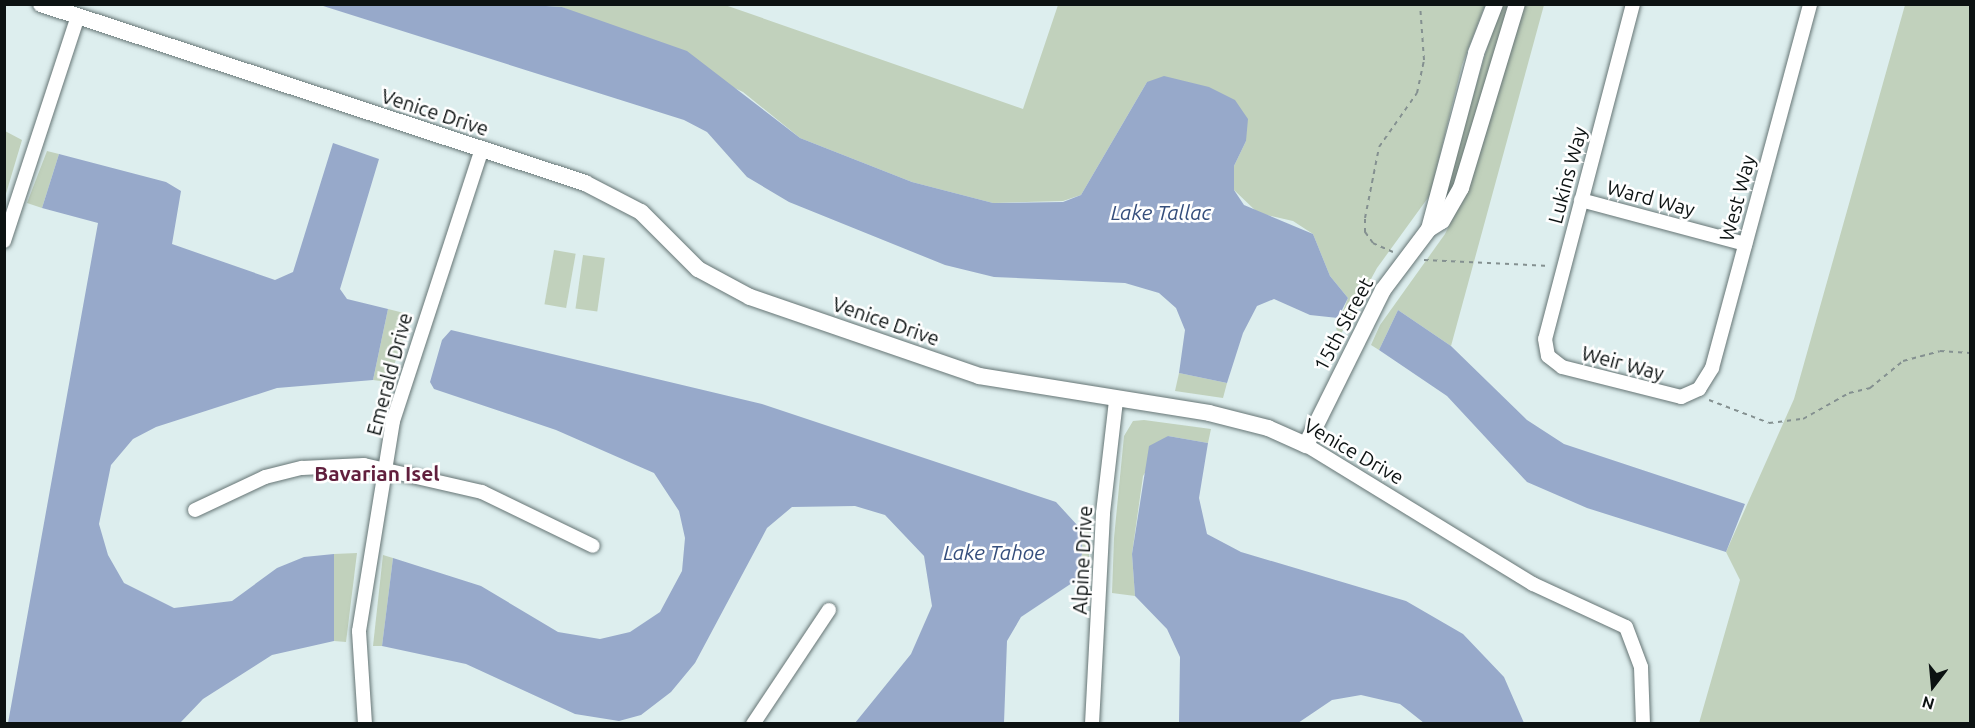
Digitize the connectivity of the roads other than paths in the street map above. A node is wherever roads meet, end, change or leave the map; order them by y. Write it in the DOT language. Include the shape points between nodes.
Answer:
graph roads {
  1 [pos="41,4"];
  2 [pos="1495,4"];
  3 [pos="1517,4"];
  4 [pos="1633,4"];
  5 [pos="1810,4"];
  6 [pos="78,16"];
  7 [pos="482,149"];
  8 [pos="1581,200"];
  9 [pos="1429,229"];
  10 [pos="4,241"];
  11 [pos="1745,244"];
  12 [pos="1548,357"];
  13 [pos="1690,394"];
  14 [pos="1116,400"];
  15 [pos="1306,445"];
  16 [pos="386,468"];
  17 [pos="195,510"];
  18 [pos="593,546"];
  19 [pos="829,610"];
  20 [pos="365,723"];
  21 [pos="753,723"];
  22 [pos="1092,723"];
  23 [pos="1643,723"];
  1 -- 6 [label="street, Venice Drive"];
  2 -- 9 [label="street, 15th Street" via="1476,53"];
  3 -- 9 [label="street, 15th Street" via="1461,188 1442,221"];
  4 -- 8 [label="street, Lukins Way"];
  5 -- 11 [label="street, West Way"];
  6 -- 7 [label="street, Venice Drive"];
  6 -- 10 [label="street"];
  7 -- 14 [label="street, Venice Drive" via="619,197 660,229 698,270 750,297 979,376"];
  7 -- 16 [label="street, Emerald Drive" via="404,375"];
  8 -- 11 [label="street, Ward Way"];
  8 -- 12 [label="street, Lukins Way" via="1547,324"];
  9 -- 15 [label="street, 15th Street" via="1377,300"];
  11 -- 13 [label="street, West Way" via="1712,368"];
  12 -- 13 [label="street, Weir Way" via="1562,367 1662,395"];
  14 -- 15 [label="street, Venice Drive" via="1240,420"];
  14 -- 22 [label="street, Alpine Drive" via="1103,513"];
  15 -- 23 [label="street, Venice Drive" via="1533,584 1626,627 1641,667"];
  16 -- 17 [label="street" via="302,468 255,481"];
  16 -- 18 [label="street" via="482,492"];
  16 -- 20 [label="street, Emerald Drive" via="359,631"];
  19 -- 21 [label="street"];
}
